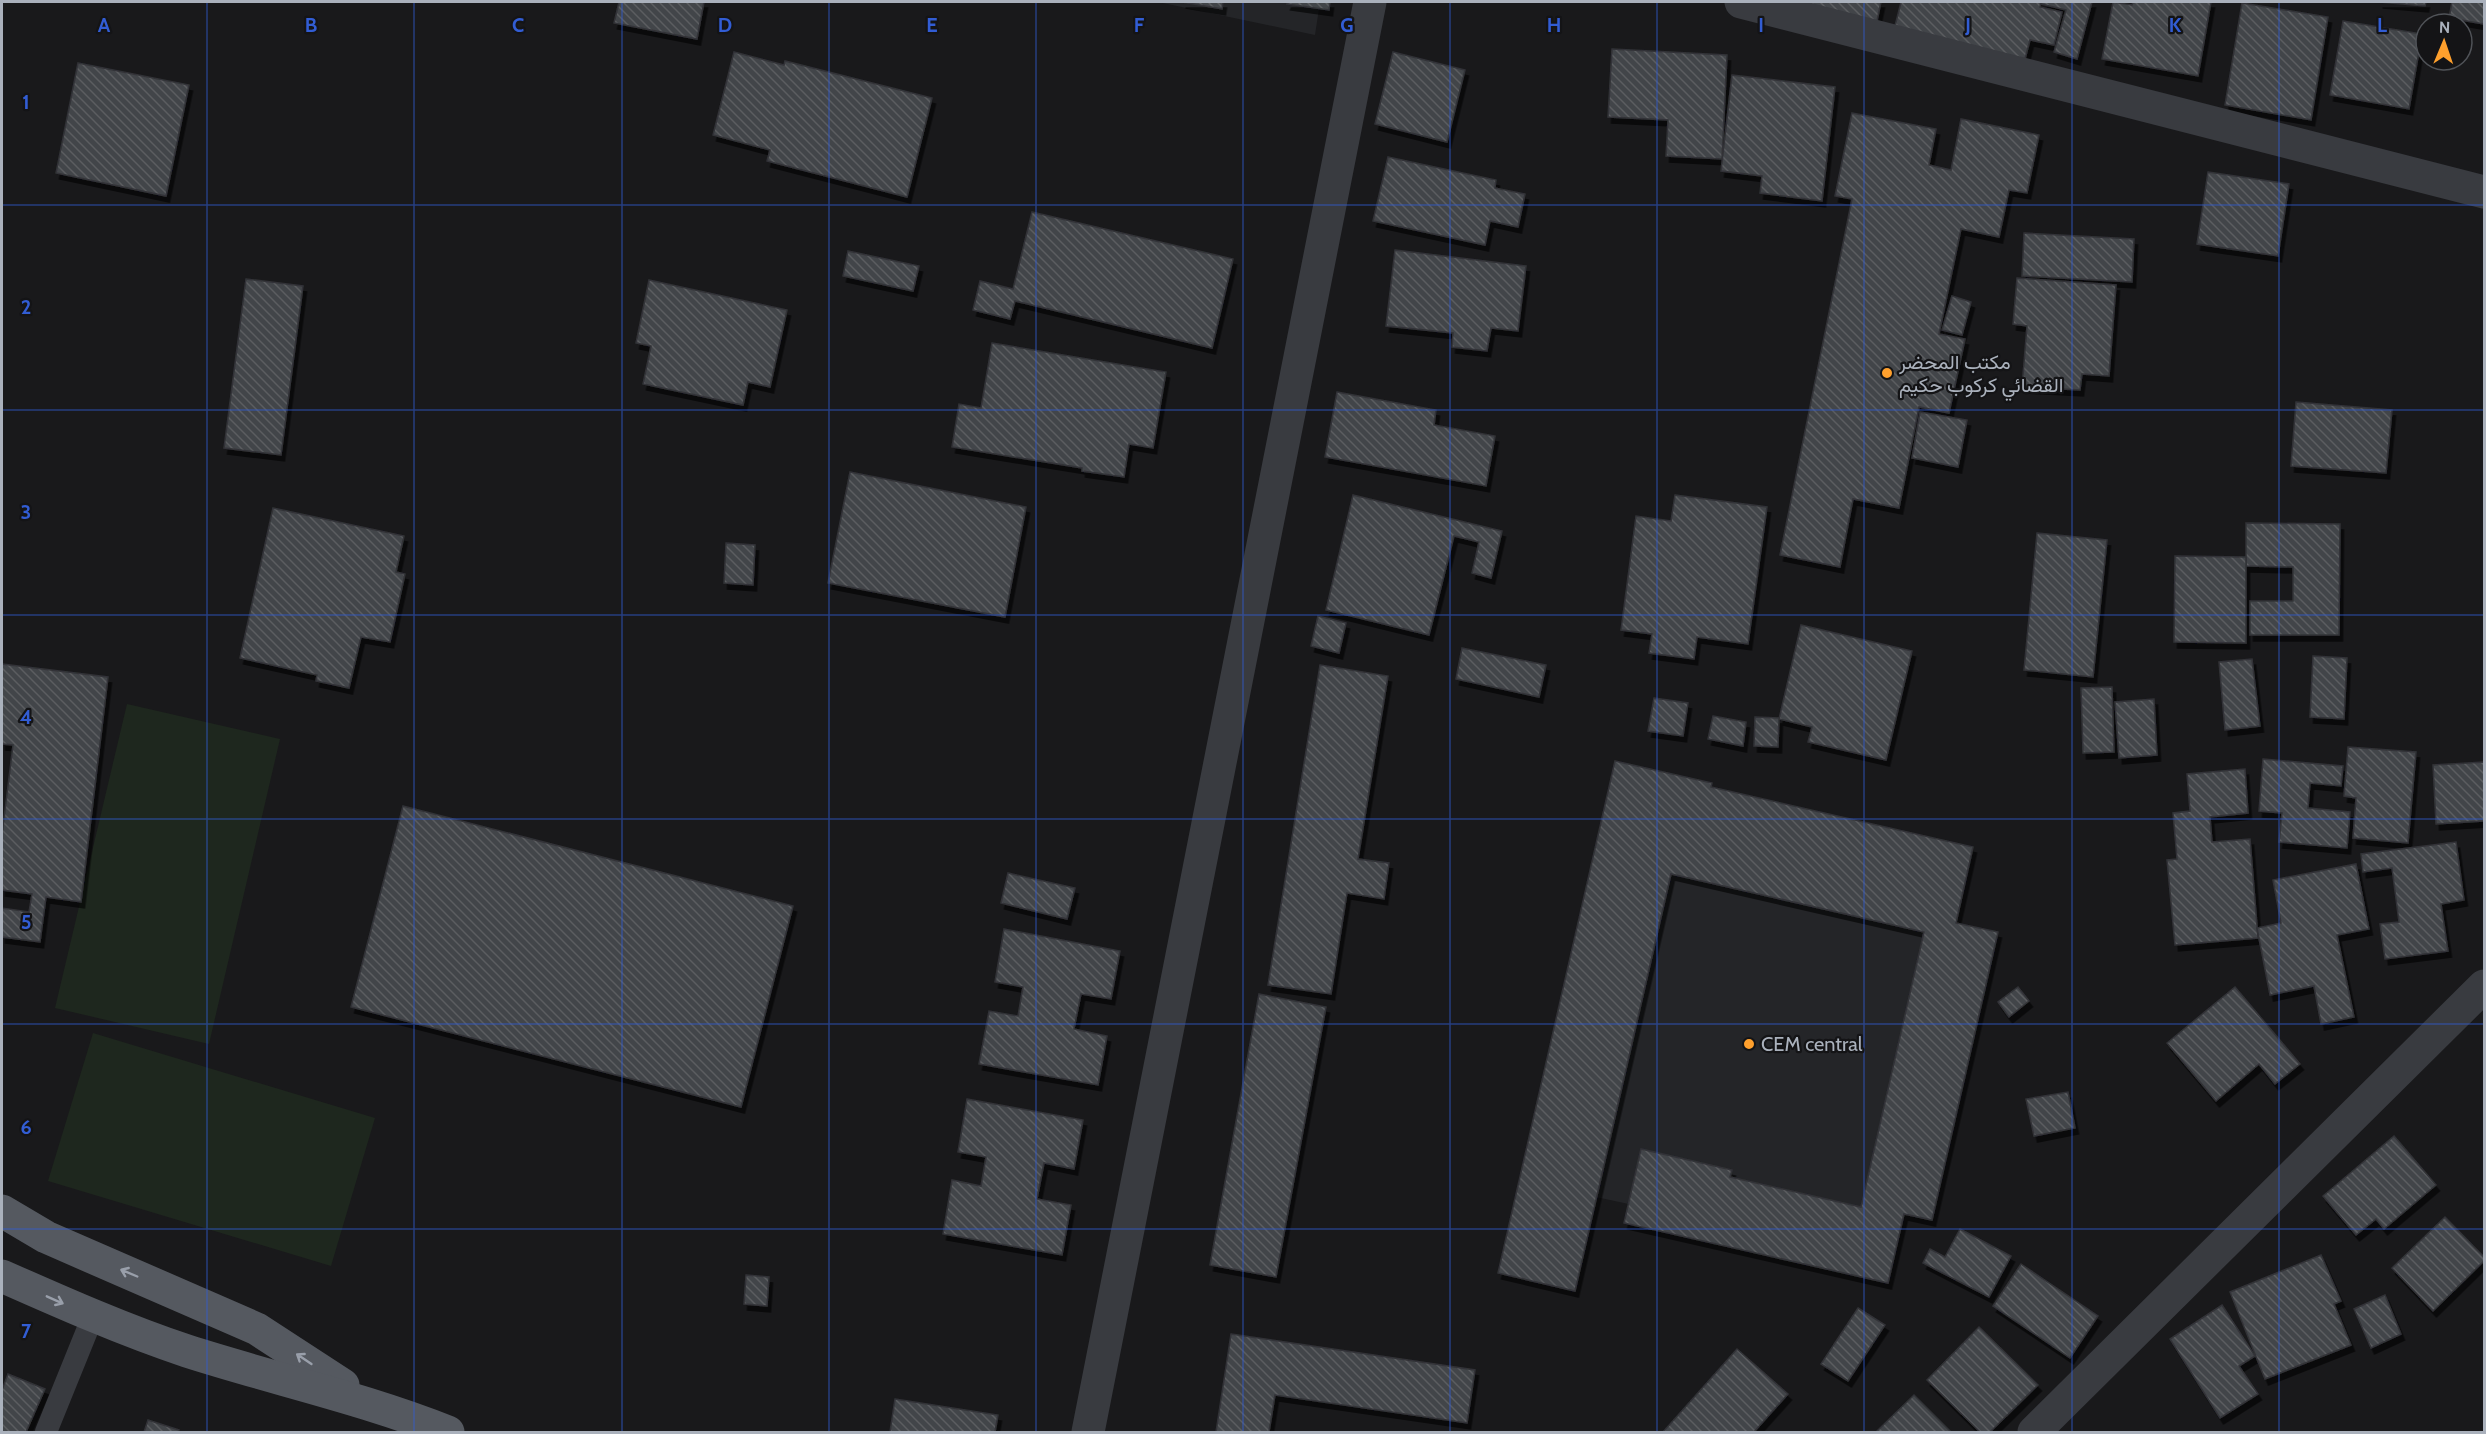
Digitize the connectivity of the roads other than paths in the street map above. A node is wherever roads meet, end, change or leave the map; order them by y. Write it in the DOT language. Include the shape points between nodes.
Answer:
graph roads {
  1 [pos="1370,2"];
  2 [pos="1741,2"];
  3 [pos="2484,192"];
  4 [pos="2484,986"];
  5 [pos="2,1211"];
  6 [pos="2,1276"];
  7 [pos="93,1316"];
  8 [pos="370,1403"];
  9 [pos="413,1425"];
  10 [pos="46,1432"];
  11 [pos="448,1432"];
  12 [pos="1088,1432"];
  13 [pos="2034,1432"];
  1 -- 12 [label="street"];
  2 -- 3 [label="street"];
  4 -- 13 [label="street"];
  8 -- 5 [label="main road, one-way" via="257,1329 46,1237"];
  6 -- 7 [label="main road, one-way"];
  7 -- 8 [label="main road" via="187,1351"];
  7 -- 10 [label="lane"];
  8 -- 9 [label="main road"];
  9 -- 11 [label="main road"];
}
